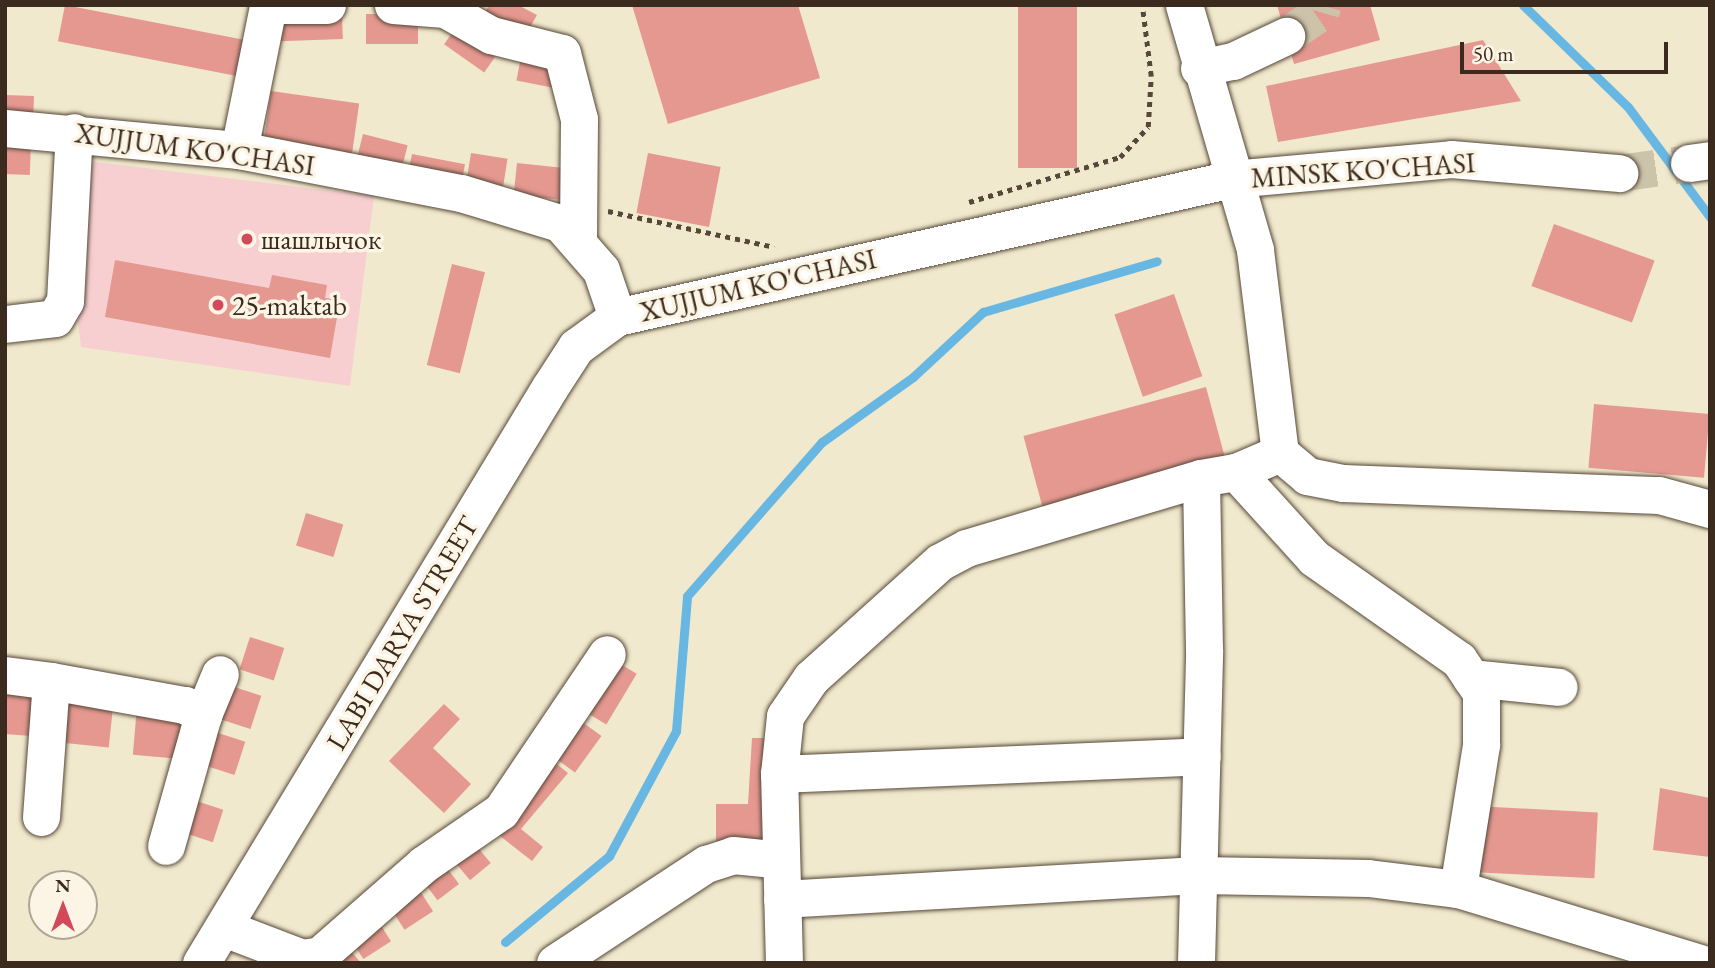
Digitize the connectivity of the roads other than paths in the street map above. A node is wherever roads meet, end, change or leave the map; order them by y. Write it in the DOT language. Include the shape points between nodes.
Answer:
graph roads {
  1 [pos="327,5"];
  2 [pos="393,5"];
  3 [pos="1184,5"];
  4 [pos="268,6"];
  5 [pos="1286,36"];
  6 [pos="1199,68"];
  7 [pos="5,128"];
  8 [pos="74,132"];
  9 [pos="239,150"];
  10 [pos="1619,173"];
  11 [pos="1232,179"];
  12 [pos="578,241"];
  13 [pos="617,317"];
  14 [pos="5,324"];
  15 [pos="1280,453"];
  16 [pos="1236,472"];
  17 [pos="1201,478"];
  18 [pos="1710,509"];
  19 [pos="607,654"];
  20 [pos="219,674"];
  21 [pos="5,675"];
  22 [pos="1471,678"];
  23 [pos="51,681"];
  24 [pos="1559,687"];
  25 [pos="203,715"];
  26 [pos="1202,756"];
  27 [pos="779,774"];
  28 [pos="41,817"];
  29 [pos="166,846"];
  30 [pos="781,860"];
  31 [pos="1197,875"];
  32 [pos="1458,889"];
  33 [pos="782,899"];
  34 [pos="224,928"];
  35 [pos="201,963"];
  36 [pos="555,963"];
  37 [pos="784,963"];
  38 [pos="1196,963"];
  39 [pos="1700,963"];
  1 -- 4 [label="street"];
  2 -- 12 [label="street" via="445,9 491,35 562,53 579,119"];
  3 -- 6 [label="street"];
  4 -- 9 [label="street"];
  5 -- 6 [label="street" via="1233,61"];
  6 -- 11 [label="street"];
  7 -- 8 [label="street, XUJJUM KO'CHASI"];
  8 -- 9 [label="street, XUJJUM KO'CHASI"];
  8 -- 14 [label="street" via="65,301 55,318"];
  9 -- 12 [label="street, XUJJUM KO'CHASI" via="461,194 560,223"];
  10 -- 11 [label="street, MINSK KO'CHASI" via="1451,159"];
  11 -- 13 [label="street, XUJJUM KO'CHASI"];
  11 -- 15 [label="street" via="1255,250"];
  12 -- 13 [label="street, XUJJUM KO'CHASI" via="601,270"];
  13 -- 34 [label="street, LABI DARYA STREET" via="576,347 550,387"];
  15 -- 16 [label="street"];
  15 -- 18 [label="street" via="1307,476 1343,484 1659,495"];
  16 -- 17 [label="street"];
  16 -- 22 [label="street" via="1314,558 1459,660"];
  17 -- 26 [label="street"];
  17 -- 27 [label="street" via="966,548 940,562 811,678 785,716"];
  19 -- 34 [label="street" via="500,811 424,864 320,955 302,958"];
  20 -- 25 [label="street"];
  21 -- 23 [label="street"];
  22 -- 24 [label="street"];
  22 -- 32 [label="street" via="1481,693 1481,745"];
  23 -- 25 [label="street" via="185,705"];
  23 -- 28 [label="street"];
  25 -- 29 [label="street"];
  26 -- 27 [label="street"];
  26 -- 31 [label="street"];
  27 -- 30 [label="street"];
  30 -- 33 [label="street"];
  30 -- 36 [label="street" via="733,855 706,864"];
  31 -- 32 [label="street" via="1368,877"];
  31 -- 33 [label="street"];
  31 -- 38 [label="street"];
  32 -- 39 [label="street"];
  33 -- 37 [label="street"];
  34 -- 35 [label="street, LABI DARYA STREET"];
}
